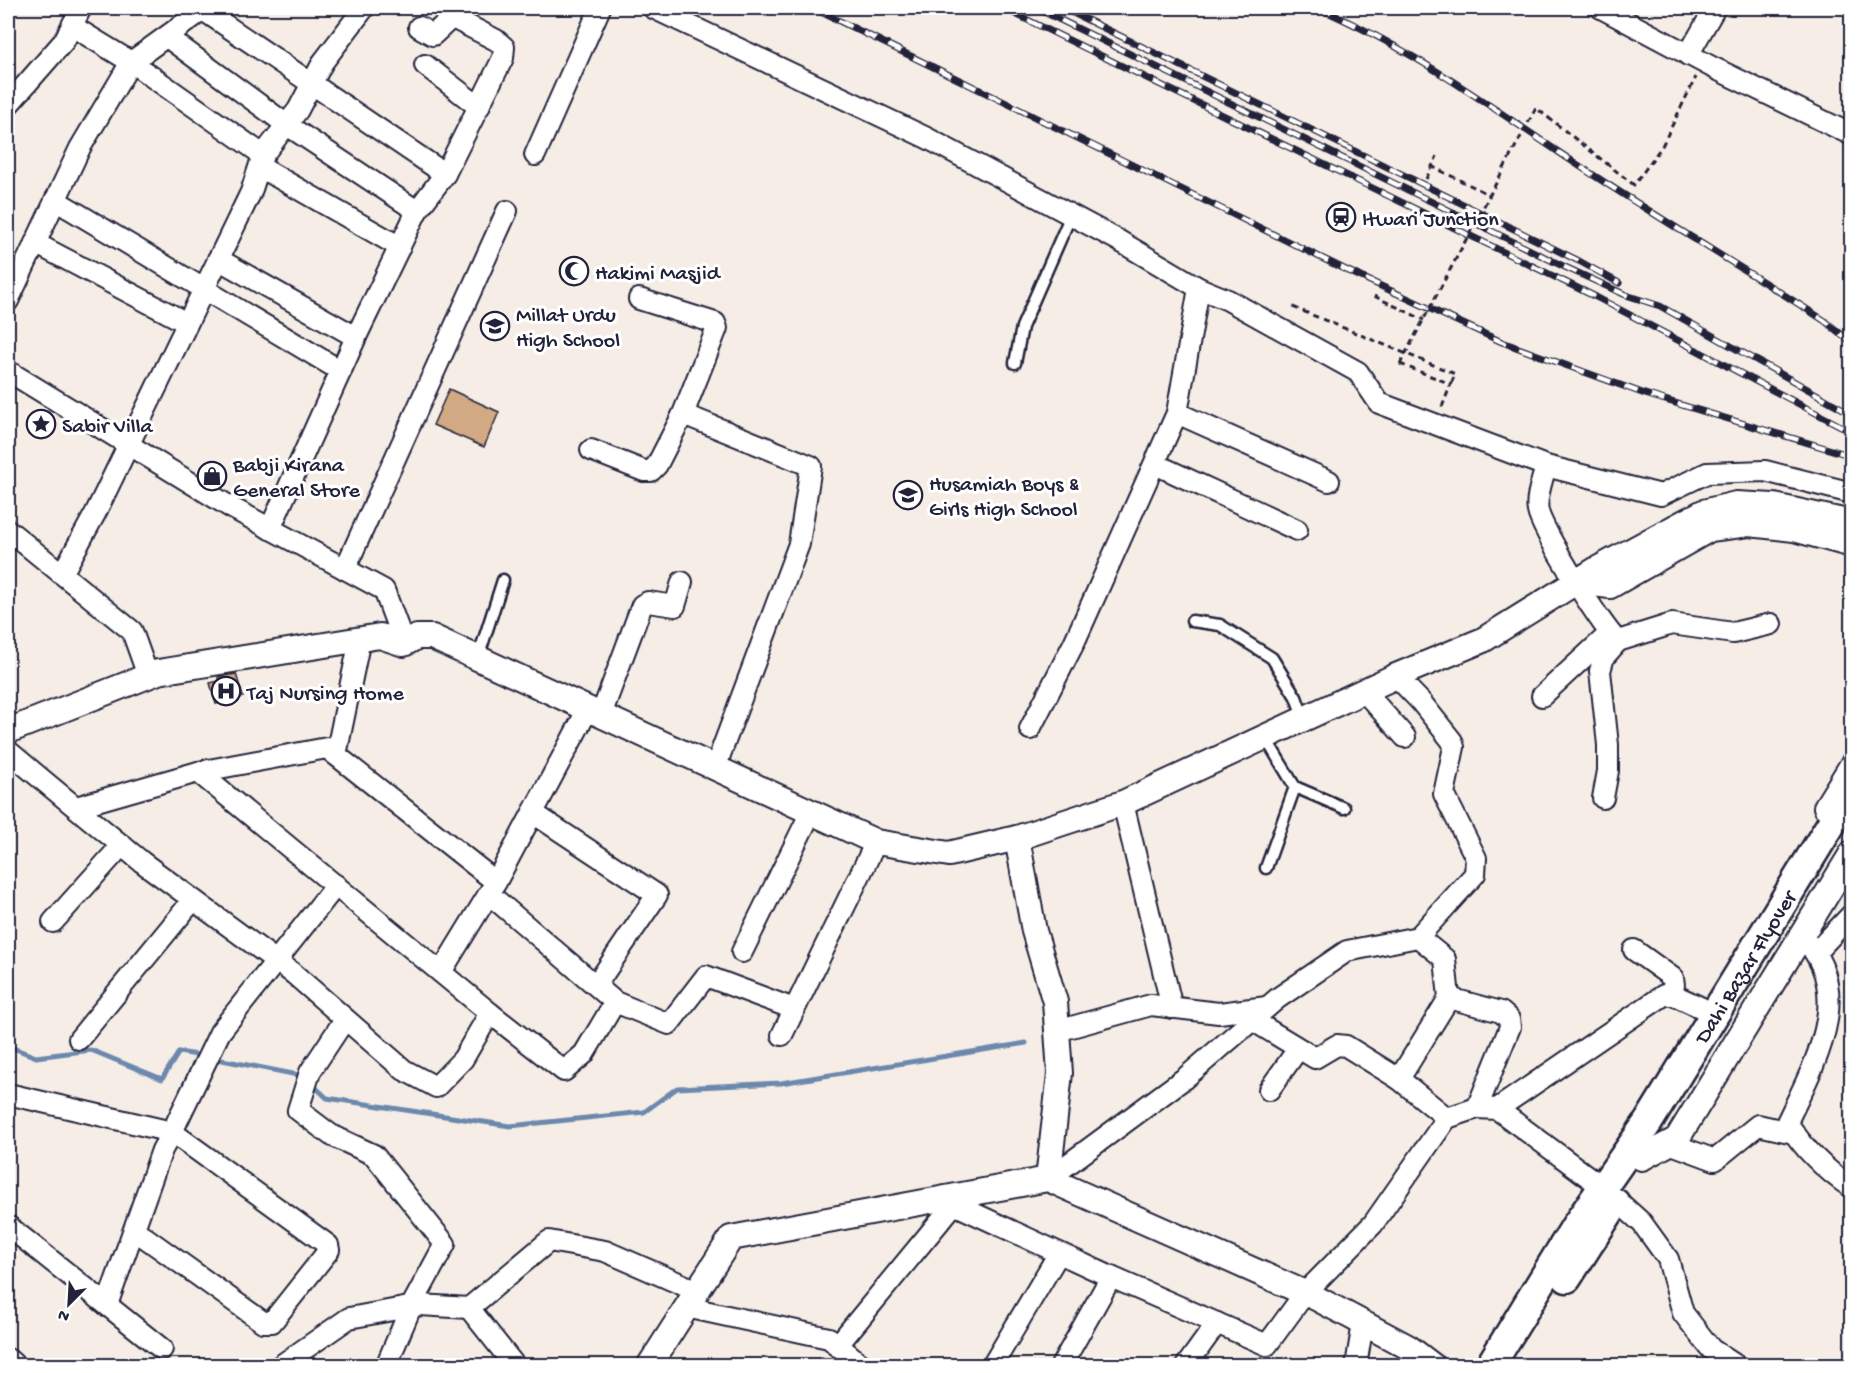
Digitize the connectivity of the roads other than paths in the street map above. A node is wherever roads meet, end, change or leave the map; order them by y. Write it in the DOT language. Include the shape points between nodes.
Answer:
graph roads {
  1 [pos="81,8"];
  2 [pos="203,8"];
  3 [pos="364,8"];
  4 [pos="600,8"];
  5 [pos="653,8"];
  6 [pos="1601,8"];
  7 [pos="1715,8"];
  8 [pos="72,26"];
  9 [pos="419,27"];
  10 [pos="167,37"];
  11 [pos="1696,59"];
  12 [pos="131,62"];
  13 [pos="425,65"];
  14 [pos="312,83"];
  15 [pos="8,105"];
  16 [pos="479,107"];
  17 [pos="286,125"];
  18 [pos="1851,135"];
  19 [pos="535,155"];
  20 [pos="262,161"];
  21 [pos="445,174"];
  22 [pos="55,200"];
  23 [pos="417,210"];
  24 [pos="507,212"];
  25 [pos="1071,215"];
  26 [pos="35,243"];
  27 [pos="400,247"];
  28 [pos="218,259"];
  29 [pos="1200,288"];
  30 [pos="204,289"];
  31 [pos="639,299"];
  32 [pos="8,301"];
  33 [pos="187,323"];
  34 [pos="356,337"];
  35 [pos="1016,363"];
  36 [pos="8,371"];
  37 [pos="341,371"];
  38 [pos="1177,413"];
  39 [pos="683,414"];
  40 [pos="128,445"];
  41 [pos="591,450"];
  42 [pos="1155,464"];
  43 [pos="1546,466"];
  44 [pos="1329,481"];
  45 [pos="1851,493"];
  46 [pos="1851,524"];
  47 [pos="270,529"];
  48 [pos="8,530"];
  49 [pos="1297,530"];
  50 [pos="1851,545"];
  51 [pos="345,569"];
  52 [pos="62,574"];
  53 [pos="503,580"];
  54 [pos="682,582"];
  55 [pos="1576,582"];
  56 [pos="1192,621"];
  57 [pos="1771,624"];
  58 [pos="1614,638"];
  59 [pos="360,639"];
  60 [pos="404,644"];
  61 [pos="477,658"];
  62 [pos="148,676"];
  63 [pos="1396,676"];
  64 [pos="1364,691"];
  65 [pos="1542,696"];
  66 [pos="595,712"];
  67 [pos="1304,719"];
  68 [pos="1030,729"];
  69 [pos="8,731"];
  70 [pos="1265,737"];
  71 [pos="1405,737"];
  72 [pos="8,751"];
  73 [pos="336,755"];
  74 [pos="1851,765"];
  75 [pos="715,768"];
  76 [pos="198,772"];
  77 [pos="1295,787"];
  78 [pos="1851,790"];
  79 [pos="1603,798"];
  80 [pos="1123,803"];
  81 [pos="76,807"];
  82 [pos="1344,808"];
  83 [pos="811,812"];
  84 [pos="533,813"];
  85 [pos="1851,819"];
  86 [pos="1017,838"];
  87 [pos="876,842"];
  88 [pos="122,845"];
  89 [pos="1851,853"];
  90 [pos="1266,868"];
  91 [pos="336,885"];
  92 [pos="493,888"];
  93 [pos="193,900"];
  94 [pos="1851,914"];
  95 [pos="53,922"];
  96 [pos="1418,938"];
  97 [pos="1809,944"];
  98 [pos="1634,950"];
  99 [pos="742,952"];
  100 [pos="274,960"];
  101 [pos="441,972"];
  102 [pos="596,985"];
  103 [pos="1669,995"];
  104 [pos="1449,998"];
  105 [pos="615,1002"];
  106 [pos="1172,1008"];
  107 [pos="1702,1008"];
  108 [pos="794,1010"];
  109 [pos="490,1012"];
  110 [pos="1259,1014"];
  111 [pos="345,1019"];
  112 [pos="1058,1031"];
  113 [pos="782,1035"];
  114 [pos="79,1039"];
  115 [pos="1298,1049"];
  116 [pos="1399,1079"];
  117 [pos="1269,1090"];
  118 [pos="8,1094"];
  119 [pos="1477,1108"];
  120 [pos="1497,1109"];
  121 [pos="1447,1118"];
  122 [pos="172,1132"];
  123 [pos="1794,1133"];
  124 [pos="1651,1138"];
  125 [pos="1048,1179"];
  126 [pos="1851,1188"];
  127 [pos="1609,1193"];
  128 [pos="949,1201"];
  129 [pos="8,1226"];
  130 [pos="135,1231"];
  131 [pos="1059,1253"];
  132 [pos="1111,1277"];
  133 [pos="1305,1293"];
  134 [pos="691,1299"];
  135 [pos="107,1305"];
  136 [pos="411,1307"];
  137 [pos="469,1308"];
  138 [pos="1216,1323"];
  139 [pos="1363,1323"];
  140 [pos="837,1346"];
  141 [pos="162,1349"];
  142 [pos="8,1359"];
  143 [pos="16,1365"];
  144 [pos="280,1365"];
  145 [pos="386,1365"];
  146 [pos="515,1365"];
  147 [pos="649,1365"];
  148 [pos="863,1365"];
  149 [pos="992,1365"];
  150 [pos="1061,1365"];
  151 [pos="1186,1365"];
  152 [pos="1356,1365"];
  153 [pos="1433,1365"];
  154 [pos="1490,1365"];
  155 [pos="1511,1365"];
  156 [pos="1737,1365"];
  1 -- 8 [label="street"];
  2 -- 10 [label="street"];
  2 -- 14 [label="street"];
  3 -- 14 [label="street"];
  4 -- 19 [label="street"];
  5 -- 25 [label="street" via="927,138"];
  6 -- 11 [label="street"];
  7 -- 11 [label="street"];
  8 -- 12 [label="street"];
  8 -- 15 [label="street" via="64,41"];
  9 -- 16 [label="street" via="433,35 455,19 504,46 503,58"];
  10 -- 12 [label="street"];
  10 -- 17 [label="street"];
  11 -- 18 [label="street"];
  12 -- 20 [label="street"];
  12 -- 22 [label="street" via="80,148"];
  13 -- 16 [label="street"];
  14 -- 17 [label="street"];
  14 -- 21 [label="street"];
  16 -- 21 [label="street"];
  17 -- 20 [label="street"];
  17 -- 23 [label="street"];
  20 -- 27 [label="street"];
  20 -- 28 [label="street"];
  21 -- 23 [label="street"];
  22 -- 26 [label="street"];
  22 -- 30 [label="street"];
  23 -- 27 [label="street"];
  24 -- 51 [label="street"];
  25 -- 29 [label="street"];
  25 -- 35 [label="lane" via="1022,327"];
  26 -- 32 [label="street"];
  26 -- 33 [label="street"];
  27 -- 34 [label="street"];
  28 -- 30 [label="street"];
  28 -- 34 [label="street"];
  29 -- 38 [label="street"];
  29 -- 43 [label="street" via="1358,372 1379,404"];
  30 -- 33 [label="street"];
  30 -- 37 [label="street"];
  31 -- 39 [label="street" via="715,323 717,328"];
  33 -- 40 [label="street"];
  34 -- 37 [label="street"];
  36 -- 40 [label="street"];
  37 -- 47 [label="street"];
  38 -- 42 [label="street"];
  38 -- 44 [label="street"];
  39 -- 41 [label="street" via="651,471"];
  39 -- 75 [label="street" via="811,466 799,544"];
  40 -- 47 [label="street"];
  40 -- 52 [label="street"];
  42 -- 49 [label="street"];
  42 -- 68 [label="street" via="1074,643"];
  43 -- 45 [label="street" via="1661,495 1707,472 1765,471"];
  43 -- 55 [label="street" via="1537,511"];
  46 -- 55 [label="street" via="1774,506 1736,504 1703,512"];
  47 -- 51 [label="street"];
  48 -- 52 [label="street"];
  50 -- 55 [label="street" via="1794,529 1749,524 1710,529 1610,586"];
  51 -- 60 [label="street" via="384,590"];
  52 -- 62 [label="street" via="132,631"];
  53 -- 61 [label="lane"];
  54 -- 66 [label="street" via="675,606 642,604"];
  55 -- 58 [label="street"];
  55 -- 63 [label="street" via="1483,640"];
  56 -- 67 [label="lane" via="1221,625 1272,658 1296,697"];
  57 -- 58 [label="street" via="1734,633 1672,624"];
  58 -- 65 [label="street"];
  58 -- 79 [label="street" via="1600,671 1608,745"];
  59 -- 60 [label="street" via="380,636"];
  59 -- 62 [label="street"];
  59 -- 73 [label="street"];
  60 -- 61 [label="street" via="417,637 432,637"];
  61 -- 66 [label="street"];
  62 -- 69 [label="street"];
  63 -- 64 [label="street"];
  63 -- 96 [label="street" via="1452,741 1444,794 1476,858 1475,874"];
  64 -- 67 [label="street"];
  64 -- 71 [label="street"];
  66 -- 75 [label="street"];
  66 -- 84 [label="street"];
  67 -- 70 [label="street"];
  70 -- 77 [label="lane"];
  70 -- 80 [label="street"];
  72 -- 81 [label="street"];
  73 -- 76 [label="street" via="327,748"];
  73 -- 92 [label="street"];
  74 -- 107 [label="street"];
  75 -- 83 [label="street"];
  76 -- 81 [label="street"];
  76 -- 91 [label="street"];
  77 -- 82 [label="lane"];
  77 -- 90 [label="lane"];
  78 -- 124 [label="main road, Dahi Bazar Flyover"];
  80 -- 86 [label="street"];
  80 -- 106 [label="street"];
  81 -- 88 [label="street"];
  83 -- 87 [label="street"];
  83 -- 99 [label="street"];
  84 -- 92 [label="street"];
  84 -- 102 [label="street" via="657,895"];
  85 -- 124 [label="main road, Dahi Bazar Flyover" via="1746,998"];
  86 -- 87 [label="street" via="948,854"];
  86 -- 112 [label="street" via="1034,931 1055,1002"];
  87 -- 108 [label="street"];
  88 -- 93 [label="street"];
  88 -- 95 [label="street"];
  89 -- 97 [label="street"];
  91 -- 100 [label="street"];
  91 -- 101 [label="street"];
  92 -- 101 [label="street"];
  92 -- 102 [label="street"];
  93 -- 100 [label="street"];
  93 -- 114 [label="street"];
  94 -- 97 [label="street"];
  96 -- 104 [label="street" via="1445,958"];
  96 -- 110 [label="street" via="1347,951"];
  97 -- 123 [label="street" via="1830,996 1822,1047 1787,1122"];
  97 -- 124 [label="street" via="1677,1138"];
  98 -- 103 [label="street" via="1673,978"];
  100 -- 111 [label="street"];
  100 -- 122 [label="street" via="220,1032"];
  101 -- 109 [label="street"];
  102 -- 105 [label="street"];
  103 -- 107 [label="street"];
  103 -- 120 [label="street"];
  104 -- 116 [label="street"];
  104 -- 119 [label="street" via="1501,1012 1509,1019 1510,1027"];
  105 -- 108 [label="street" via="669,1024 705,976"];
  105 -- 109 [label="street" via="584,1054 564,1071"];
  106 -- 110 [label="street"];
  106 -- 112 [label="street" via="1151,1005"];
  107 -- 124 [label="street" via="1646,1101"];
  108 -- 113 [label="street"];
  109 -- 111 [label="street" via="463,1059 436,1087 404,1070"];
  110 -- 115 [label="street"];
  110 -- 125 [label="street" via="1185,1078"];
  111 -- 136 [label="street" via="310,1072 298,1110 331,1135 374,1155 445,1244"];
  112 -- 125 [label="street" via="1060,1073"];
  115 -- 116 [label="street" via="1316,1058 1337,1045 1346,1046"];
  115 -- 117 [label="street"];
  116 -- 121 [label="street"];
  118 -- 122 [label="street"];
  119 -- 120 [label="street"];
  119 -- 121 [label="street"];
  120 -- 127 [label="street"];
  121 -- 133 [label="street" via="1373,1224"];
  122 -- 130 [label="street" via="162,1150"];
  122 -- 130 [label="street" via="328,1245 329,1250 272,1322 263,1322"];
  123 -- 124 [label="street" via="1758,1125 1715,1160"];
  123 -- 126 [label="street" via="1830,1173"];
  124 -- 127 [label="main road"];
  125 -- 128 [label="street"];
  125 -- 133 [label="street"];
  127 -- 154 [label="main road"];
  127 -- 155 [label="main road"];
  127 -- 156 [label="street" via="1642,1223 1668,1259 1683,1313 1711,1349"];
  128 -- 131 [label="street"];
  128 -- 134 [label="street" via="731,1238"];
  128 -- 140 [label="street"];
  129 -- 135 [label="street"];
  130 -- 135 [label="street"];
  131 -- 132 [label="street"];
  131 -- 149 [label="street"];
  132 -- 138 [label="street"];
  132 -- 150 [label="street"];
  133 -- 138 [label="street" via="1267,1345"];
  133 -- 139 [label="street"];
  134 -- 137 [label="street" via="605,1251 549,1241"];
  134 -- 140 [label="street" via="829,1338"];
  134 -- 147 [label="street"];
  135 -- 141 [label="street"];
  136 -- 137 [label="street"];
  136 -- 144 [label="street" via="349,1318"];
  136 -- 145 [label="street"];
  137 -- 146 [label="street"];
  138 -- 151 [label="street"];
  139 -- 152 [label="street"];
  139 -- 153 [label="street"];
  140 -- 148 [label="street"];
  142 -- 143 [label="street"];
}
